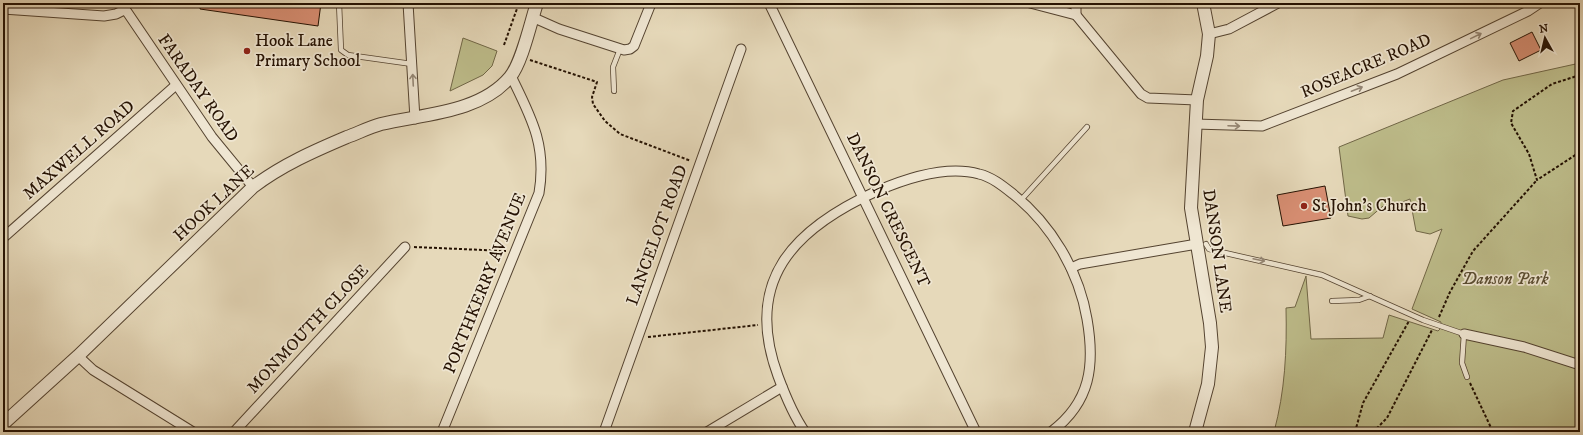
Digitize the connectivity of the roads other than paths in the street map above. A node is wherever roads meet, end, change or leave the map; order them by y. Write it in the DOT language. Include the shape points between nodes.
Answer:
graph roads {
  1 [pos="339,3"];
  2 [pos="408,3"];
  3 [pos="537,3"];
  4 [pos="769,3"];
  5 [pos="1030,3"];
  6 [pos="1076,3"];
  7 [pos="1203,3"];
  8 [pos="1278,3"];
  9 [pos="1540,3"];
  10 [pos="122,6"];
  11 [pos="650,6"];
  12 [pos="3,9"];
  13 [pos="1076,16"];
  14 [pos="532,17"];
  15 [pos="1210,34"];
  16 [pos="620,49"];
  17 [pos="741,49"];
  18 [pos="412,64"];
  19 [pos="511,76"];
  20 [pos="176,85"];
  21 [pos="614,91"];
  22 [pos="1197,100"];
  23 [pos="415,119"];
  24 [pos="1195,124"];
  25 [pos="1087,127"];
  26 [pos="253,187"];
  27 [pos="864,197"];
  28 [pos="1021,200"];
  29 [pos="3,238"];
  30 [pos="1204,246"];
  31 [pos="405,247"];
  32 [pos="1071,268"];
  33 [pos="1370,296"];
  34 [pos="1332,301"];
  35 [pos="1464,334"];
  36 [pos="78,356"];
  37 [pos="1580,365"];
  38 [pos="1467,377"];
  39 [pos="782,387"];
  40 [pos="3,424"];
  41 [pos="193,432"];
  42 [pos="234,432"];
  43 [pos="442,432"];
  44 [pos="604,432"];
  45 [pos="707,432"];
  46 [pos="805,432"];
  47 [pos="976,432"];
  48 [pos="1051,432"];
  49 [pos="1195,432"];
  1 -- 18 [label="lane" via="341,50 348,55"];
  2 -- 18 [label="street"];
  3 -- 14 [label="street, HOOK LANE"];
  4 -- 27 [label="street, DANSON CRESCENT"];
  5 -- 13 [label="street"];
  6 -- 13 [label="street"];
  7 -- 15 [label="street, DANSON LANE"];
  8 -- 15 [label="street" via="1229,29"];
  24 -- 9 [label="street, ROSEACRE ROAD, one-way" via="1262,126 1397,74"];
  10 -- 12 [label="street" via="116,14 104,16"];
  10 -- 20 [label="street, FARADAY ROAD"];
  11 -- 16 [label="street" via="634,46 630,50"];
  13 -- 22 [label="street" via="1141,94 1155,99"];
  14 -- 16 [label="street"];
  14 -- 19 [label="street, HOOK LANE"];
  15 -- 22 [label="street, DANSON LANE"];
  16 -- 21 [label="lane" via="613,67"];
  17 -- 44 [label="street, LANCELOT ROAD"];
  23 -- 18 [label="street, one-way"];
  19 -- 23 [label="street, HOOK LANE" via="501,87 479,99 451,111"];
  19 -- 43 [label="street, PORTHKERRY AVENUE" via="534,123 541,154 539,193"];
  20 -- 26 [label="street, FARADAY ROAD" via="229,159"];
  20 -- 29 [label="street, MAXWELL ROAD"];
  22 -- 24 [label="street, DANSON LANE"];
  23 -- 26 [label="street, HOOK LANE" via="380,124 320,149 285,165"];
  24 -- 30 [label="street, DANSON LANE" via="1191,208"];
  25 -- 28 [label="lane"];
  26 -- 36 [label="street, HOOK LANE"];
  27 -- 28 [label="street" via="912,179 957,171 982,174"];
  27 -- 39 [label="street" via="818,224 801,239 787,256 770,289 766,306 768,343"];
  27 -- 47 [label="street, DANSON CRESCENT"];
  28 -- 32 [label="street" via="1047,228"];
  30 -- 32 [label="street" via="1080,264"];
  30 -- 33 [label="lane, one-way" via="1330,278"];
  30 -- 49 [label="street, DANSON LANE" via="1212,347 1208,384"];
  31 -- 42 [label="street, MONMOUTH CLOSE"];
  32 -- 48 [label="street" via="1087,315 1090,367 1081,400 1069,416"];
  33 -- 34 [label="lane" via="1359,300"];
  33 -- 35 [label="lane"];
  35 -- 37 [label="street" via="1524,347"];
  35 -- 38 [label="lane" via="1462,363"];
  36 -- 40 [label="street, HOOK LANE"];
  36 -- 41 [label="street" via="93,370"];
  39 -- 45 [label="street"];
  39 -- 46 [label="street"];
}
